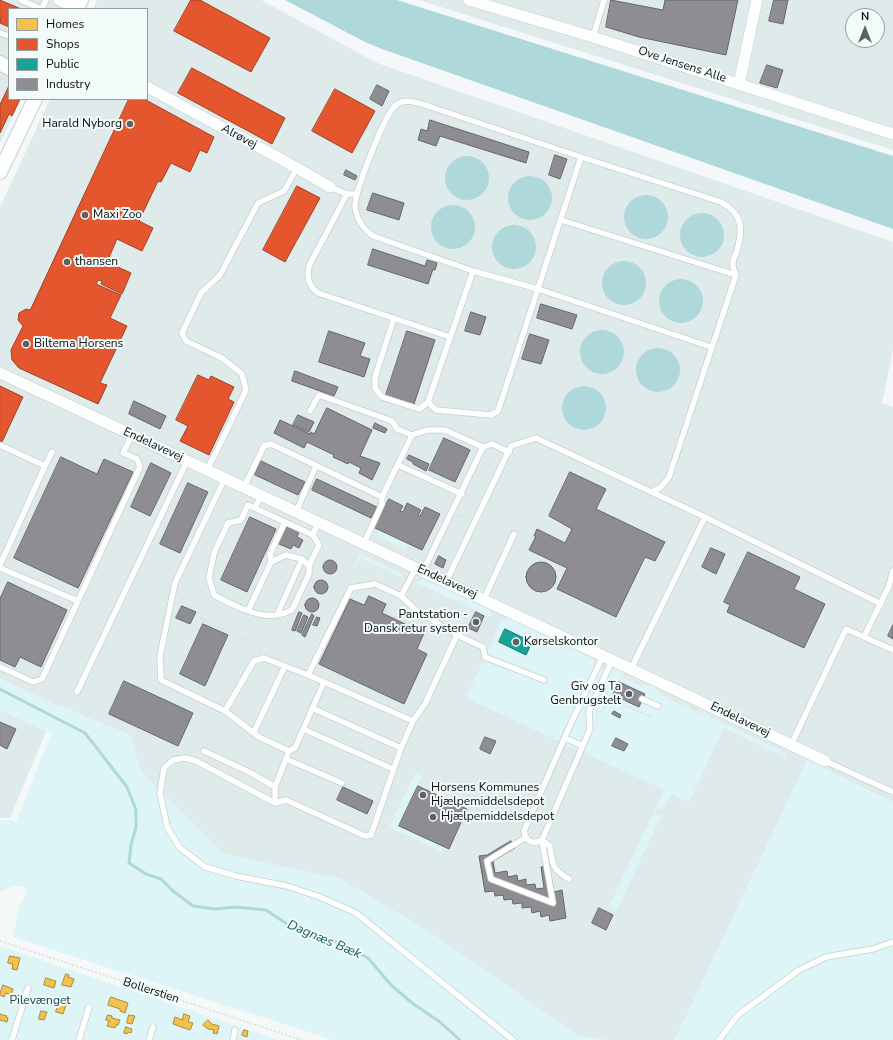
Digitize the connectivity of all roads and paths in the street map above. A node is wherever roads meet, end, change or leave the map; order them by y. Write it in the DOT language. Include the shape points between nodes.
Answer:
graph roads {
  1 [pos="20,0"];
  2 [pos="59,0"];
  3 [pos="469,0"];
  4 [pos="604,0"];
  5 [pos="757,0"];
  6 [pos="40,8"];
  7 [pos="75,8"];
  8 [pos="593,37"];
  9 [pos="739,84"];
  10 [pos="148,88"];
  11 [pos="35,100"];
  12 [pos="893,134"];
  13 [pos="581,158"];
  14 [pos="297,168"];
  15 [pos="0,172"];
  16 [pos="330,187"];
  17 [pos="347,194"];
  18 [pos="357,194"];
  19 [pos="561,220"];
  20 [pos="473,271"];
  21 [pos="736,275"];
  22 [pos="538,289"];
  23 [pos="394,318"];
  24 [pos="450,337"];
  25 [pos="711,347"];
  26 [pos="0,373"];
  27 [pos="428,402"];
  28 [pos="310,411"];
  29 [pos="132,435"];
  30 [pos="412,435"];
  31 [pos="0,445"];
  32 [pos="483,447"];
  33 [pos="52,452"];
  34 [pos="509,452"];
  35 [pos="187,461"];
  36 [pos="398,465"];
  37 [pos="45,466"];
  38 [pos="316,466"];
  39 [pos="206,470"];
  40 [pos="225,478"];
  41 [pos="244,487"];
  42 [pos="652,492"];
  43 [pos="462,494"];
  44 [pos="261,496"];
  45 [pos="382,498"];
  46 [pos="255,508"];
  47 [pos="296,512"];
  48 [pos="451,515"];
  49 [pos="704,517"];
  50 [pos="284,522"];
  51 [pos="318,522"];
  52 [pos="475,522"];
  53 [pos="514,534"];
  54 [pos="313,536"];
  55 [pos="364,543"];
  56 [pos="302,559"];
  57 [pos="271,562"];
  58 [pos="0,566"];
  59 [pos="309,566"];
  60 [pos="420,570"];
  61 [pos="893,571"];
  62 [pos="446,582"];
  63 [pos="398,594"];
  64 [pos="484,599"];
  65 [pos="78,601"];
  66 [pos="880,604"];
  67 [pos="248,610"];
  68 [pos="277,615"];
  69 [pos="200,618"];
  70 [pos="458,635"];
  71 [pos="864,637"];
  72 [pos="419,650"];
  73 [pos="893,650"];
  74 [pos="264,658"];
  75 [pos="607,658"];
  76 [pos="285,666"];
  77 [pos="0,667"];
  78 [pos="631,669"];
  79 [pos="308,675"];
  80 [pos="544,680"];
  81 [pos="324,682"];
  82 [pos="77,692"];
  83 [pos="642,700"];
  84 [pos="622,704"];
  85 [pos="658,706"];
  86 [pos="312,708"];
  87 [pos="225,711"];
  88 [pos="653,718"];
  89 [pos="413,721"];
  90 [pos="303,729"];
  91 [pos="254,732"];
  92 [pos="565,738"];
  93 [pos="791,745"];
  94 [pos="583,746"];
  95 [pos="401,748"];
  96 [pos="289,751"];
  97 [pos="204,752"];
  98 [pos="286,759"];
  99 [pos="825,761"];
  100 [pos="393,769"];
  101 [pos="342,783"];
  102 [pos="274,787"];
  103 [pos="893,792"];
  104 [pos="274,804"];
  105 [pos="525,838"];
  106 [pos="542,840"];
  107 [pos="569,879"];
  108 [pos="0,941"];
  109 [pos="893,942"];
  110 [pos="28,988"];
  111 [pos="89,1007"];
  112 [pos="153,1027"];
  113 [pos="235,1030"];
  114 [pos="12,1040"];
  115 [pos="79,1040"];
  116 [pos="149,1040"];
  117 [pos="232,1040"];
  118 [pos="302,1040"];
  119 [pos="512,1040"];
  120 [pos="719,1040"];
  1 -- 6 [label="lane"];
  2 -- 7 [label="street"];
  3 -- 8 [label="street, Ove Jensens Alle"];
  4 -- 8 [label="lane"];
  5 -- 9 [label="street"];
  8 -- 9 [label="street, Ove Jensens Alle"];
  9 -- 12 [label="street, Ove Jensens Alle"];
  10 -- 14 [label="street, Alrøvej"];
  11 -- 15 [label="street"];
  13 -- 18 [label="lane" via="431,107 403,101 396,105 388,116"];
  13 -- 19 [label="lane"];
  13 -- 21 [label="lane" via="729,206 740,224 741,236 732,265"];
  14 -- 16 [label="street, Alrøvej"];
  14 -- 39 [label="lane" via="284,191 258,202 220,275 201,293 182,333 186,341 222,358 242,374 246,390"];
  16 -- 17 [label="lane"];
  17 -- 18 [label="lane"];
  17 -- 23 [label="lane" via="309,266 309,284 318,294"];
  18 -- 20 [label="lane" via="356,214 373,236"];
  19 -- 21 [label="lane"];
  19 -- 22 [label="lane"];
  20 -- 22 [label="lane"];
  20 -- 24 [label="lane"];
  21 -- 25 [label="lane"];
  22 -- 25 [label="lane"];
  22 -- 27 [label="lane" via="498,412 492,415 436,410"];
  23 -- 24 [label="lane"];
  23 -- 27 [label="lane" via="375,388 382,397 419,409"];
  24 -- 27 [label="lane"];
  25 -- 42 [label="lane" via="668,477 661,487"];
  26 -- 29 [label="street, Endelavevej"];
  28 -- 30 [label="lane" via="319,395 392,421 397,429"];
  29 -- 35 [label="street, Endelavevej"];
  29 -- 65 [label="lane" via="123,453 137,460 140,467"];
  30 -- 32 [label="lane" via="427,430 445,430"];
  30 -- 36 [label="lane"];
  31 -- 37 [label="lane"];
  32 -- 34 [label="lane" via="492,444"];
  32 -- 43 [label="lane"];
  33 -- 37 [label="lane"];
  34 -- 42 [label="lane" via="511,446 536,438"];
  34 -- 52 [label="lane"];
  35 -- 39 [label="street, Endelavevej"];
  35 -- 82 [label="lane"];
  36 -- 43 [label="lane"];
  36 -- 45 [label="lane"];
  37 -- 58 [label="lane"];
  38 -- 41 [label="lane" via="271,444 264,446"];
  38 -- 45 [label="lane"];
  38 -- 47 [label="lane"];
  39 -- 40 [label="street, Endelavevej"];
  40 -- 41 [label="street, Endelavevej"];
  40 -- 87 [label="lane" via="175,583 160,656 161,680"];
  41 -- 44 [label="street, Endelavevej"];
  42 -- 49 [label="lane"];
  43 -- 48 [label="lane"];
  44 -- 46 [label="lane"];
  44 -- 47 [label="street, Endelavevej"];
  45 -- 55 [label="lane" via="382,504"];
  46 -- 50 [label="lane"];
  46 -- 67 [label="lane" via="248,505 241,520 228,523 214,553 209,578 214,595"];
  47 -- 51 [label="street, Endelavevej"];
  48 -- 52 [label="path"];
  48 -- 60 [label="lane"];
  49 -- 66 [label="lane"];
  49 -- 78 [label="lane"];
  50 -- 54 [label="lane"];
  50 -- 57 [label="lane" via="270,554"];
  51 -- 54 [label="lane"];
  51 -- 55 [label="street, Endelavevej"];
  52 -- 62 [label="lane"];
  53 -- 64 [label="lane"];
  54 -- 59 [label="lane" via="319,545"];
  55 -- 60 [label="street, Endelavevej"];
  56 -- 57 [label="lane" via="286,555"];
  56 -- 59 [label="lane"];
  56 -- 68 [label="lane"];
  57 -- 67 [label="lane"];
  58 -- 65 [label="lane"];
  59 -- 68 [label="lane" via="309,574 292,610"];
  60 -- 62 [label="street, Endelavevej"];
  60 -- 63 [label="lane"];
  61 -- 66 [label="lane"];
  62 -- 64 [label="street, Endelavevej"];
  63 -- 70 [label="lane" via="417,611"];
  63 -- 72 [label="path" via="383,612 428,632"];
  63 -- 79 [label="lane" via="375,584 351,588"];
  64 -- 75 [label="street, Endelavevej"];
  65 -- 77 [label="lane" via="42,679 34,682"];
  66 -- 71 [label="lane"];
  67 -- 68 [label="lane" via="264,615"];
  69 -- 74 [label="path" via="256,645"];
  70 -- 80 [label="lane" via="483,647 485,657"];
  70 -- 89 [label="lane" via="425,704"];
  71 -- 73 [label="lane"];
  71 -- 93 [label="lane" via="846,629"];
  74 -- 76 [label="lane"];
  74 -- 87 [label="lane" via="254,661"];
  75 -- 78 [label="street, Endelavevej"];
  75 -- 92 [label="lane"];
  75 -- 94 [label="lane" via="589,711 590,729"];
  76 -- 79 [label="lane"];
  76 -- 91 [label="lane"];
  78 -- 93 [label="street, Endelavevej"];
  79 -- 81 [label="lane"];
  81 -- 86 [label="lane"];
  81 -- 89 [label="lane"];
  83 -- 85 [label="lane"];
  84 -- 88 [label="path"];
  86 -- 90 [label="lane"];
  86 -- 95 [label="lane"];
  87 -- 91 [label="lane"];
  89 -- 95 [label="lane"];
  90 -- 96 [label="lane" via="294,748"];
  90 -- 100 [label="lane"];
  91 -- 96 [label="lane" via="259,737"];
  92 -- 94 [label="lane"];
  92 -- 105 [label="lane" via="524,831"];
  93 -- 99 [label="street, Endelavevej"];
  94 -- 106 [label="lane"];
  95 -- 100 [label="lane"];
  96 -- 98 [label="lane"];
  97 -- 102 [label="lane" via="251,773"];
  98 -- 101 [label="lane"];
  98 -- 102 [label="lane"];
  99 -- 103 [label="lane, Endelavevej"];
  100 -- 104 [label="lane" via="371,835 365,836 286,800"];
  102 -- 104 [label="lane"];
  104 -- 119 [label="lane" via="196,761 185,758 173,760 164,768 160,793 167,828 180,848 205,867 286,886 356,913"];
  105 -- 106 [label="lane" via="536,843"];
  105 -- 106 [label="lane" via="487,861 491,880 553,903"];
  106 -- 107 [label="lane" via="550,846 554,868"];
  108 -- 118 [label="path, Bollerstien"];
  109 -- 120 [label="lane" via="873,949 826,957 799,970 738,1015"];
  110 -- 114 [label="lane"];
  111 -- 115 [label="lane"];
  112 -- 116 [label="lane"];
  113 -- 117 [label="lane"];
}
